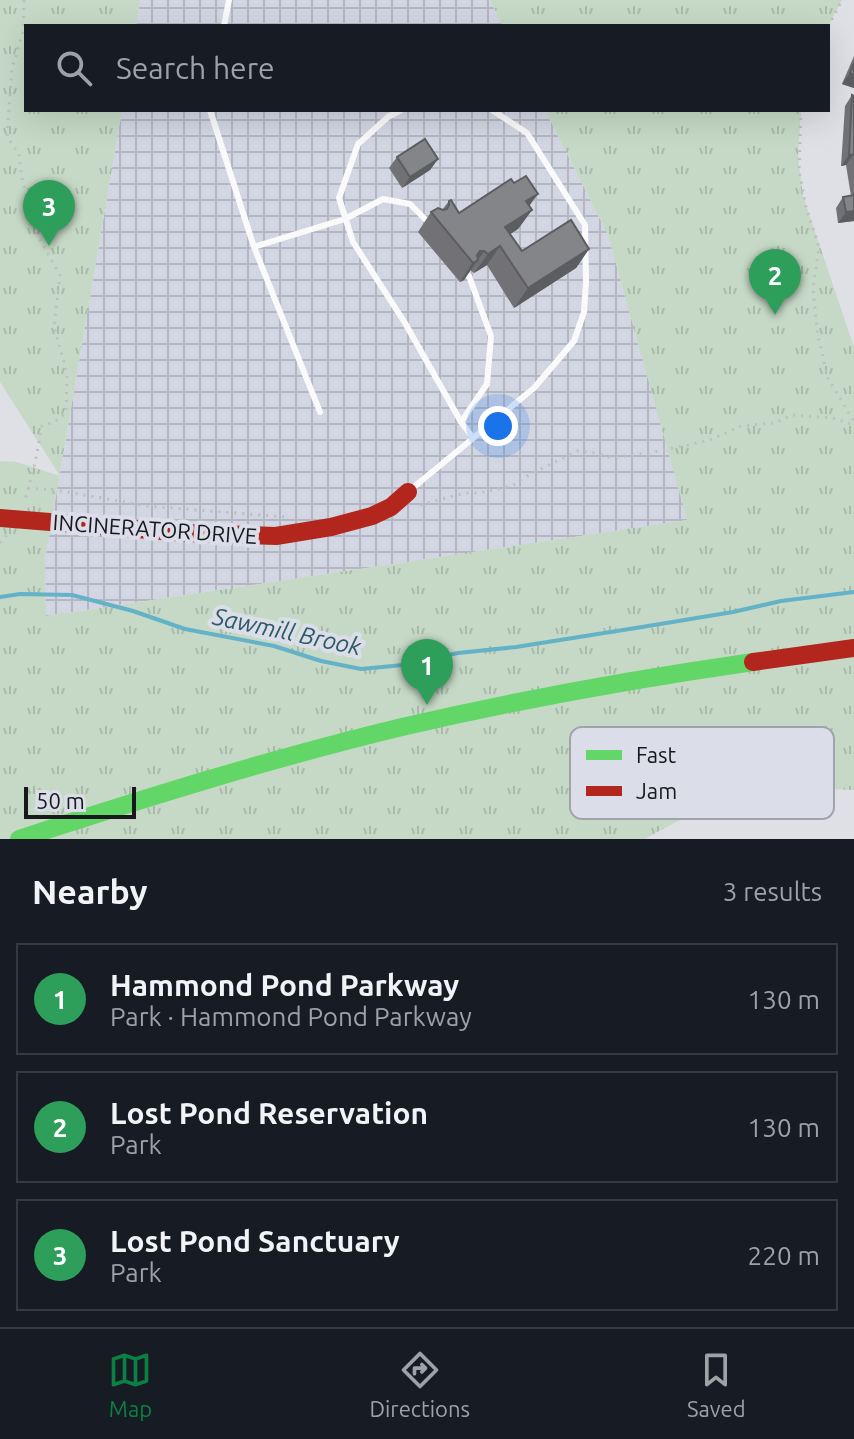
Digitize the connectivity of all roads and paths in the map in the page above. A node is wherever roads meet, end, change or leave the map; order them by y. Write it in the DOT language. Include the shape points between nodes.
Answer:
graph roads {
  1 [pos="24,0"];
  2 [pos="229,0"];
  3 [pos="842,0"];
  4 [pos="224,24"];
  5 [pos="830,24"];
  6 [pos="211,112"];
  7 [pos="397,112"];
  8 [pos="495,112"];
  9 [pos="801,112"];
  10 [pos="345,219"];
  11 [pos="430,224"];
  12 [pos="254,247"];
  13 [pos="469,276"];
  14 [pos="320,412"];
  15 [pos="461,422"];
  16 [pos="854,423"];
  17 [pos="473,438"];
  18 [pos="28,488"];
  19 [pos="408,492"];
  20 [pos="391,507"];
  21 [pos="0,518"];
  22 [pos="289,518"];
  23 [pos="20,520"];
  24 [pos="854,648"];
  25 [pos="19,839"];
  1 -- 18 [label="path" via="7,137 19,154 36,233 60,275 54,326 67,374 66,413 42,426"];
  2 -- 4 [label="lane"];
  3 -- 5 [label="path"];
  6 -- 12 [label="lane"];
  7 -- 10 [label="lane" via="358,144 339,198"];
  8 -- 17 [label="lane, INCINERATOR DRIVE" via="527,133 585,225 584,312 574,341 534,388"];
  9 -- 16 [label="path" via="799,170 819,247 813,289 818,337 828,378"];
  10 -- 11 [label="lane" via="383,199 410,204"];
  10 -- 12 [label="lane"];
  10 -- 15 [label="lane" via="353,242"];
  12 -- 14 [label="lane"];
  13 -- 15 [label="lane" via="491,336 487,384"];
  15 -- 17 [label="lane"];
  16 -- 20 [label="path" via="792,415 660,451 612,458 577,451 512,486"];
  17 -- 19 [label="lane, INCINERATOR DRIVE"];
  18 -- 22 [label="path" via="147,506"];
  18 -- 23 [label="path"];
  19 -- 20 [label="main road, INCINERATOR DRIVE"];
  20 -- 23 [label="main road, INCINERATOR DRIVE" via="331,527 276,536"];
  21 -- 23 [label="main road, INCINERATOR DRIVE"];
  24 -- 25 [label="main road" via="455,715 321,748"];
}
